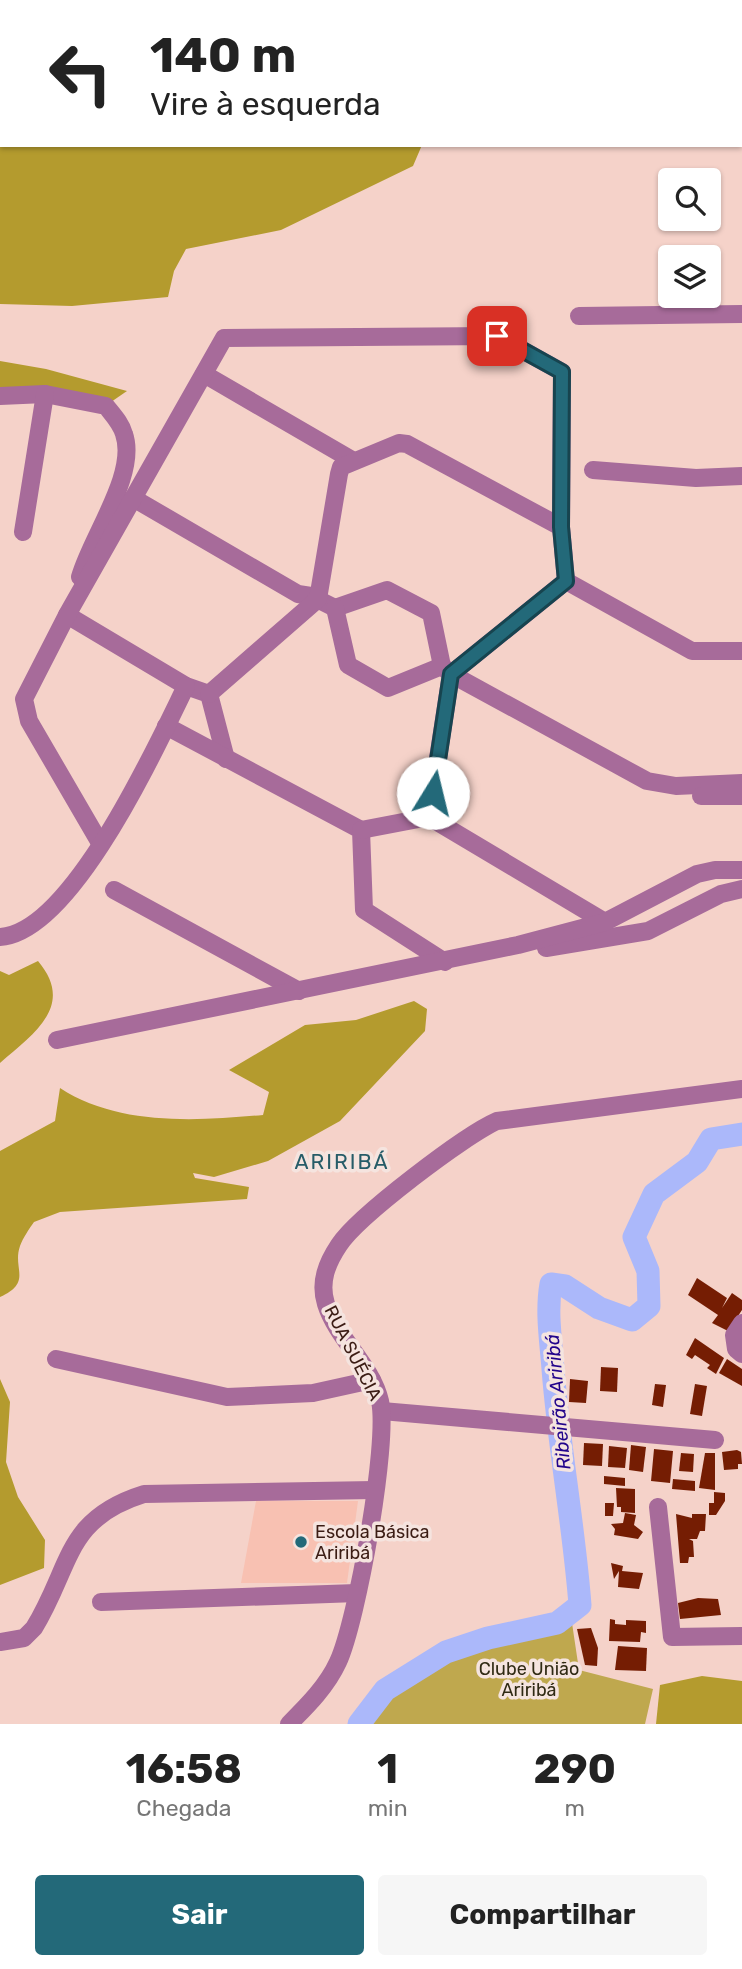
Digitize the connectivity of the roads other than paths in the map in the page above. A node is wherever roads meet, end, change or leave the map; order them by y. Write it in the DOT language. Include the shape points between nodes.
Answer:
graph roads {
  1 [pos="742,314"];
  2 [pos="579,316"];
  3 [pos="204,374"];
  4 [pos="45,394"];
  5 [pos="0,396"];
  6 [pos="352,460"];
  7 [pos="593,470"];
  8 [pos="742,476"];
  9 [pos="135,494"];
  10 [pos="561,527"];
  11 [pos="23,532"];
  12 [pos="566,581"];
  13 [pos="315,598"];
  14 [pos="335,608"];
  15 [pos="69,611"];
  16 [pos="742,651"];
  17 [pos="450,672"];
  18 [pos="186,686"];
  19 [pos="209,694"];
  20 [pos="166,726"];
  21 [pos="226,759"];
  22 [pos="742,783"];
  23 [pos="742,796"];
  24 [pos="429,817"];
  25 [pos="361,830"];
  26 [pos="100,843"];
  27 [pos="742,870"];
  28 [pos="742,889"];
  29 [pos="114,890"];
  30 [pos="605,922"];
  31 [pos="0,937"];
  32 [pos="546,948"];
  33 [pos="445,961"];
  34 [pos="299,991"];
  35 [pos="57,1040"];
  36 [pos="742,1089"];
  37 [pos="742,1323"];
  38 [pos="742,1354"];
  39 [pos="56,1359"];
  40 [pos="372,1380"];
  41 [pos="382,1410"];
  42 [pos="715,1440"];
  43 [pos="374,1490"];
  44 [pos="658,1507"];
  45 [pos="357,1593"];
  46 [pos="101,1602"];
  47 [pos="742,1636"];
  48 [pos="0,1642"];
  49 [pos="289,1724"];
  1 -- 2 [label="street"];
  3 -- 6 [label="street"];
  3 -- 9 [label="street"];
  3 -- 10 [label="street" via="224,338 497,336 562,372"];
  4 -- 5 [label="street"];
  4 -- 11 [label="street"];
  4 -- 15 [label="street" via="106,406 118,420 127,446 120,482 90,545"];
  6 -- 10 [label="street" via="408,444"];
  6 -- 13 [label="street" via="339,474"];
  7 -- 8 [label="street" via="696,478"];
  9 -- 13 [label="street" via="303,586"];
  9 -- 15 [label="street"];
  10 -- 12 [label="street"];
  12 -- 16 [label="street" via="692,651"];
  12 -- 17 [label="street"];
  13 -- 14 [label="street"];
  13 -- 19 [label="street"];
  14 -- 17 [label="street" via="387,590 431,613"];
  14 -- 17 [label="street" via="348,665 388,688"];
  15 -- 18 [label="street"];
  15 -- 26 [label="street" via="24,699 29,721"];
  17 -- 22 [label="street" via="647,781 676,786"];
  17 -- 23 [label="street" via="466,687 643,791 668,797"];
  17 -- 24 [label="street"];
  18 -- 19 [label="street"];
  18 -- 20 [label="street"];
  19 -- 21 [label="street"];
  20 -- 21 [label="street"];
  20 -- 26 [label="street" via="131,797"];
  21 -- 25 [label="street"];
  24 -- 25 [label="street"];
  24 -- 30 [label="street"];
  25 -- 33 [label="street" via="364,910"];
  26 -- 31 [label="street" via="81,875 47,913 18,933"];
  27 -- 30 [label="street" via="697,874"];
  28 -- 32 [label="street" via="721,894 648,931"];
  29 -- 34 [label="street"];
  30 -- 33 [label="street"];
  33 -- 34 [label="street"];
  34 -- 35 [label="street"];
  36 -- 40 [label="street, RUA SUÉCIA" via="497,1121 474,1133 360,1221 328,1266 324,1293 331,1316"];
  37 -- 38 [label="street" via="734,1335 736,1349"];
  39 -- 40 [label="street" via="226,1397 313,1393"];
  40 -- 41 [label="street, RUA SUÉCIA"];
  41 -- 42 [label="street"];
  41 -- 43 [label="street, RUA SUÉCIA" via="382,1446"];
  43 -- 45 [label="street, RUA SUÉCIA"];
  43 -- 48 [label="street" via="144,1494 116,1503 73,1544 34,1628 24,1638"];
  44 -- 47 [label="street" via="672,1637"];
  45 -- 46 [label="street"];
  45 -- 49 [label="street, RUA SUÉCIA" via="338,1662 315,1697"];
}
